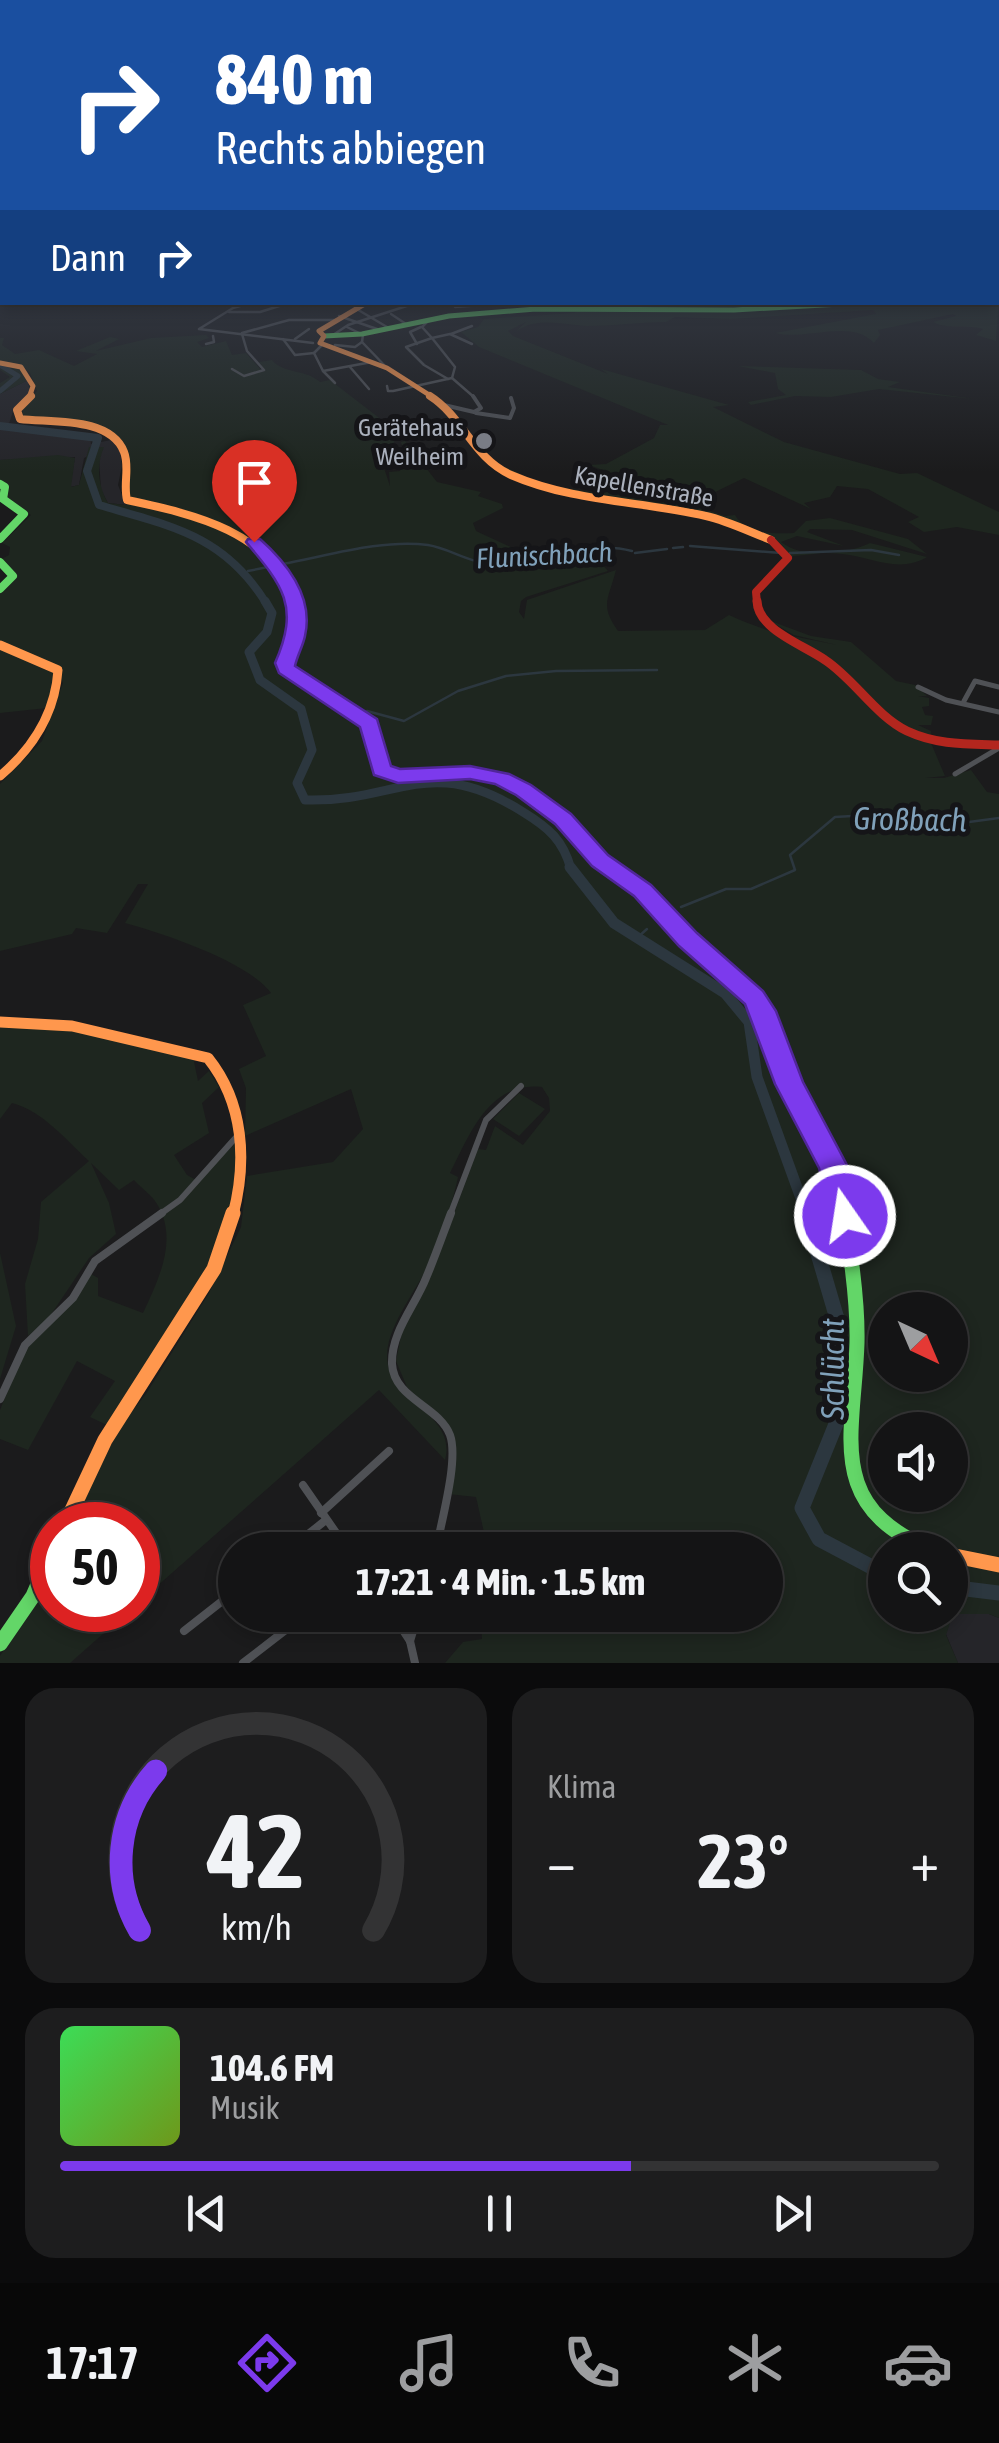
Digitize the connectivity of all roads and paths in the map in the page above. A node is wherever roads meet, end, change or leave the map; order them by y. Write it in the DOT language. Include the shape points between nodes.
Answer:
graph roads {
  1 [pos="219,317"];
  2 [pos="380,317"];
  3 [pos="395,317"];
  4 [pos="439,317"];
  5 [pos="337,318"];
  6 [pos="369,319"];
  7 [pos="354,322"];
  8 [pos="406,324"];
  9 [pos="425,324"];
  10 [pos="472,326"];
  11 [pos="309,328"];
  12 [pos="382,328"];
  13 [pos="348,332"];
  14 [pos="241,334"];
  15 [pos="450,334"];
  16 [pos="213,336"];
  17 [pos="362,338"];
  18 [pos="432,338"];
  19 [pos="283,339"];
  20 [pos="294,340"];
  21 [pos="206,344"];
  22 [pos="324,344"];
  23 [pos="417,344"];
  24 [pos="472,344"];
  25 [pos="300,355"];
  26 [pos="304,362"];
  27 [pos="372,362"];
  28 [pos="0,363"];
  29 [pos="350,367"];
  30 [pos="387,368"];
  31 [pos="232,369"];
  32 [pos="323,371"];
  33 [pos="450,378"];
  34 [pos="334,383"];
  35 [pos="412,385"];
  36 [pos="387,386"];
  37 [pos="369,389"];
  38 [pos="511,398"];
  39 [pos="444,405"];
  40 [pos="474,412"];
  41 [pos="0,484"];
  42 [pos="0,538"];
  43 [pos="0,562"];
  44 [pos="0,590"];
  45 [pos="0,645"];
  46 [pos="918,687"];
  47 [pos="999,687"];
  48 [pos="964,702"];
  49 [pos="999,712"];
  50 [pos="999,747"];
  51 [pos="954,774"];
  52 [pos="0,776"];
  53 [pos="0,1022"];
  54 [pos="521,1086"];
  55 [pos="240,1133"];
  56 [pos="0,1400"];
  57 [pos="389,1452"];
  58 [pos="304,1485"];
  59 [pos="76,1502"];
  60 [pos="324,1517"];
  61 [pos="308,1532"];
  62 [pos="335,1532"];
  63 [pos="439,1532"];
  64 [pos="893,1532"];
  65 [pos="968,1559"];
  66 [pos="999,1565"];
  67 [pos="30,1600"];
  68 [pos="218,1604"];
  69 [pos="184,1631"];
  70 [pos="282,1632"];
  71 [pos="404,1632"];
  72 [pos="413,1632"];
  73 [pos="410,1642"];
  74 [pos="0,1644"];
  75 [pos="243,1663"];
  76 [pos="414,1663"];
  1 -- 16 [label="street" via="200,328"];
  2 -- 6 [label="street"];
  3 -- 8 [label="street"];
  4 -- 9 [label="street"];
  5 -- 7 [label="street"];
  5 -- 14 [label="street" via="278,322"];
  5 -- 22 [label="street" via="319,331"];
  6 -- 7 [label="street"];
  6 -- 12 [label="street"];
  7 -- 12 [label="street"];
  7 -- 13 [label="street"];
  8 -- 9 [label="street"];
  8 -- 12 [label="street"];
  9 -- 18 [label="street"];
  9 -- 23 [label="street" via="410,332"];
  10 -- 15 [label="street"];
  11 -- 20 [label="street"];
  12 -- 17 [label="street"];
  13 -- 17 [label="street"];
  13 -- 22 [label="street"];
  14 -- 16 [label="street"];
  14 -- 19 [label="street"];
  14 -- 31 [label="street" via="264,370 244,376"];
  15 -- 18 [label="street"];
  15 -- 24 [label="street"];
  16 -- 21 [label="street"];
  17 -- 22 [label="street" via="355,346"];
  17 -- 30 [label="street"];
  18 -- 23 [label="street"];
  18 -- 33 [label="street" via="455,366"];
  19 -- 20 [label="street"];
  19 -- 25 [label="street"];
  20 -- 22 [label="street"];
  22 -- 25 [label="street"];
  22 -- 27 [label="street"];
  22 -- 32 [label="street"];
  23 -- 33 [label="street" via="406,347"];
  25 -- 26 [label="street"];
  27 -- 29 [label="street"];
  27 -- 30 [label="street"];
  28 -- 64 [label="street" via="22,368 32,386 33,394 17,410 20,419 65,423 119,443 127,500 242,534 272,559 295,600 297,634 286,668 369,724 382,770 398,776 470,773 523,790 642,890 754,998 789,1084 834,1167 856,1306 850,1463 867,1509"];
  29 -- 32 [label="street"];
  29 -- 37 [label="street"];
  30 -- 35 [label="street"];
  32 -- 34 [label="street"];
  33 -- 35 [label="street"];
  33 -- 40 [label="street" via="480,404"];
  35 -- 36 [label="street" via="388,391"];
  35 -- 39 [label="street"];
  38 -- 40 [label="street" via="510,418"];
  39 -- 40 [label="street"];
  39 -- 50 [label="street, Kapellenstraße" via="492,464 541,487 678,508 777,543 788,558 755,600 771,625 832,664 910,734 948,746"];
  41 -- 42 [label="street" via="8,505 24,514"];
  43 -- 44 [label="street" via="13,576"];
  45 -- 52 [label="street" via="47,662 60,682 34,742"];
  46 -- 48 [label="street" via="930,698"];
  47 -- 48 [label="street" via="975,682"];
  48 -- 49 [label="street"];
  50 -- 51 [label="street"];
  53 -- 55 [label="street" via="72,1026 208,1058 220,1069"];
  54 -- 63 [label="street" via="486,1120 426,1282 399,1330 392,1366 403,1390 450,1435"];
  55 -- 56 [label="street" via="180,1200 95,1261 73,1298 24,1345"];
  55 -- 59 [label="street" via="244,1183 234,1233 176,1338 114,1426"];
  57 -- 60 [label="street"];
  58 -- 60 [label="street"];
  60 -- 61 [label="street"];
  60 -- 62 [label="street"];
  65 -- 66 [label="street"];
  67 -- 74 [label="street"];
  68 -- 69 [label="street"];
  70 -- 75 [label="street"];
  71 -- 73 [label="street"];
  72 -- 73 [label="street"];
  73 -- 76 [label="street"];
}
